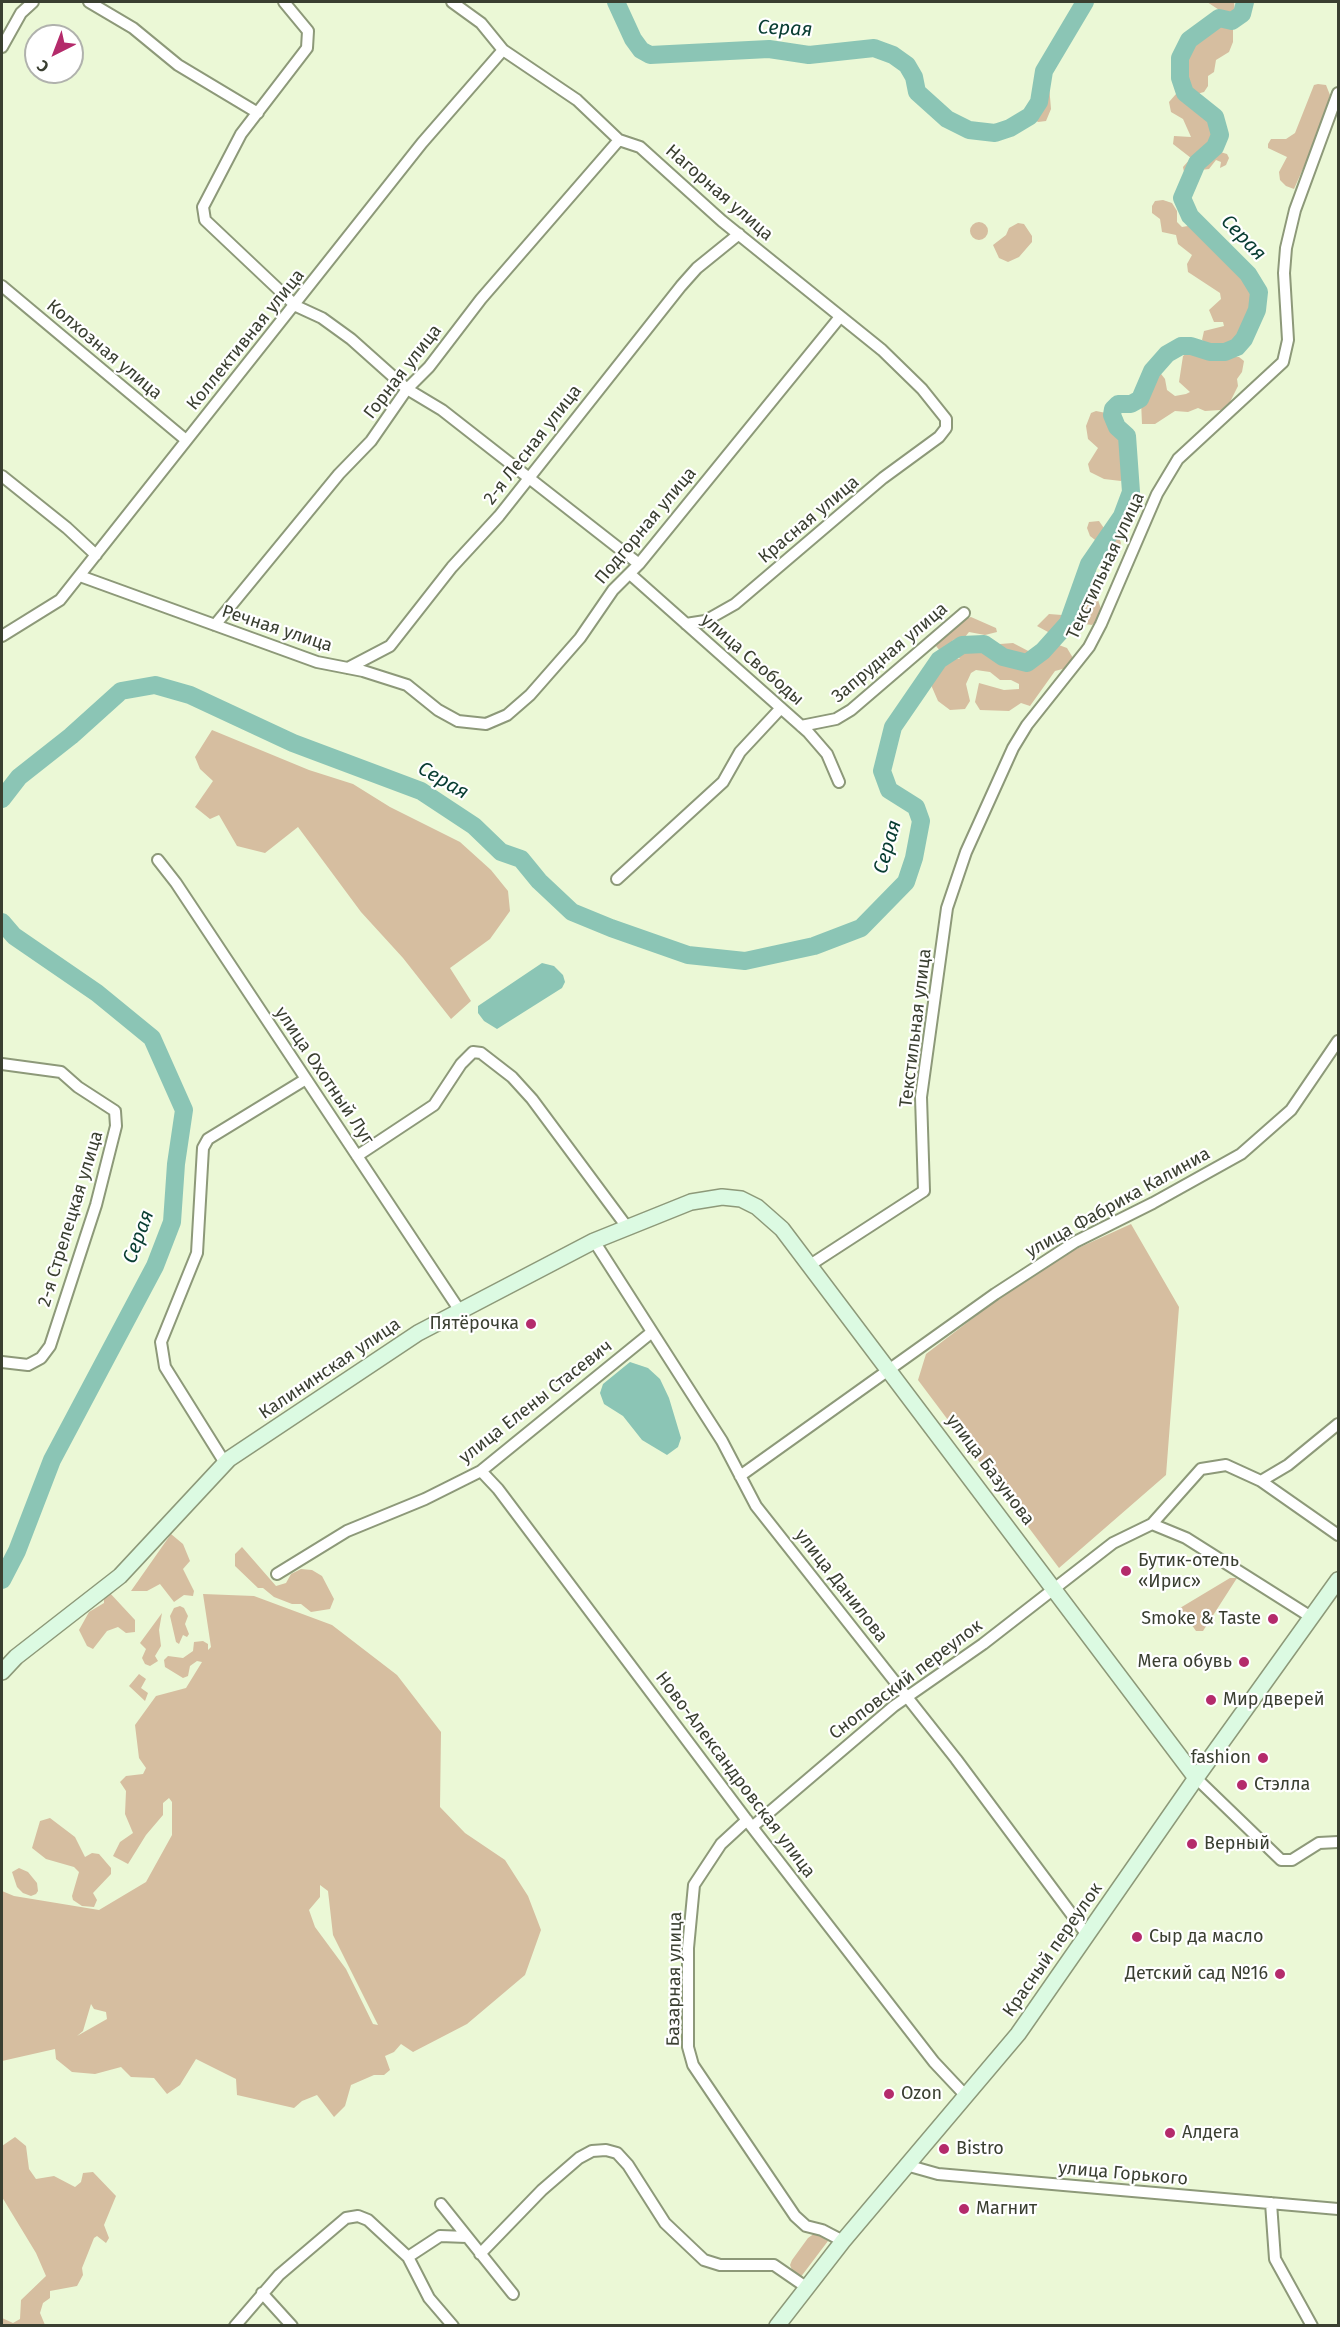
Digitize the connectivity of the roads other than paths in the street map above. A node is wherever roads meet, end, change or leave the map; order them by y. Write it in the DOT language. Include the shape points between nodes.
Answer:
graph roads {
  1 [pos="33,2"];
  2 [pos="89,2"];
  3 [pos="284,2"];
  4 [pos="452,2"];
  5 [pos="2,47"];
  6 [pos="503,50"];
  7 [pos="1338,93"];
  8 [pos="258,113"];
  9 [pos="619,140"];
  10 [pos="739,234"];
  11 [pos="2,286"];
  12 [pos="296,306"];
  13 [pos="840,316"];
  14 [pos="407,389"];
  15 [pos="946,428"];
  16 [pos="186,440"];
  17 [pos="2,476"];
  18 [pos="529,477"];
  19 [pos="96,555"];
  20 [pos="639,564"];
  21 [pos="630,574"];
  22 [pos="80,576"];
  23 [pos="964,613"];
  24 [pos="686,624"];
  25 [pos="215,625"];
  26 [pos="2,636"];
  27 [pos="348,668"];
  28 [pos="781,708"];
  29 [pos="458,721"];
  30 [pos="801,726"];
  31 [pos="839,782"];
  32 [pos="158,860"];
  33 [pos="617,879"];
  34 [pos="1338,1041"];
  35 [pos="2,1064"];
  36 [pos="306,1079"];
  37 [pos="357,1156"];
  38 [pos="741,1199"];
  39 [pos="627,1227"];
  40 [pos="594,1241"];
  41 [pos="810,1266"];
  42 [pos="460,1311"];
  43 [pos="652,1332"];
  44 [pos="2,1362"];
  45 [pos="889,1369"];
  46 [pos="1338,1424"];
  47 [pos="225,1463"];
  48 [pos="481,1471"];
  49 [pos="740,1476"];
  50 [pos="1261,1481"];
  51 [pos="1152,1524"];
  52 [pos="1338,1535"];
  53 [pos="277,1574"];
  54 [pos="1338,1580"];
  55 [pos="1054,1587"];
  56 [pos="1311,1617"];
  57 [pos="2,1672"];
  58 [pos="907,1698"];
  59 [pos="1196,1778"];
  60 [pos="750,1824"];
  61 [pos="1338,1842"];
  62 [pos="1087,1935"];
  63 [pos="966,2096"];
  64 [pos="906,2165"];
  65 [pos="441,2204"];
  66 [pos="1271,2204"];
  67 [pos="1338,2209"];
  68 [pos="467,2237"];
  69 [pos="843,2241"];
  70 [pos="480,2254"];
  71 [pos="408,2257"];
  72 [pos="806,2288"];
  73 [pos="262,2293"];
  74 [pos="513,2294"];
  75 [pos="235,2325"];
  76 [pos="292,2325"];
  77 [pos="453,2325"];
  78 [pos="777,2325"];
  79 [pos="1312,2325"];
  1 -- 5 [label="street" via="21,13"];
  2 -- 8 [label="street" via="133,28 178,65"];
  3 -- 8 [label="street" via="308,31 307,48"];
  4 -- 6 [label="street, Нагорная улица" via="481,24"];
  6 -- 9 [label="street, Нагорная улица" via="577,100"];
  6 -- 12 [label="street, Коллективная улица" via="422,143"];
  7 -- 41 [label="street, Текстильная улица" via="1295,210 1286,248 1288,340 1283,362 1178,459 1157,494 1089,647 1018,740 966,852 947,908 921,1097 924,1191"];
  8 -- 12 [label="street" via="241,134 203,207 205,220"];
  9 -- 10 [label="street, Нагорная улица" via="640,147"];
  9 -- 14 [label="street, Горная улица"];
  10 -- 13 [label="street, Нагорная улица"];
  10 -- 18 [label="street, 2-я Лесная улица" via="697,268"];
  11 -- 16 [label="street, Колхозная улица"];
  12 -- 14 [label="street" via="322,318 351,339"];
  12 -- 16 [label="street, Коллективная улица"];
  13 -- 15 [label="street, Нагорная улица" via="922,389 941,410"];
  13 -- 20 [label="street, Подгорная улица"];
  14 -- 18 [label="street" via="442,410"];
  14 -- 25 [label="street, Горная улица" via="371,441 339,474"];
  15 -- 24 [label="street, Красная улица" via="735,604 705,621"];
  16 -- 19 [label="street, Коллективная улица"];
  17 -- 19 [label="street"];
  18 -- 20 [label="street"];
  18 -- 27 [label="street, 2-я Лесная улица" via="390,646"];
  19 -- 22 [label="street, Коллективная улица"];
  20 -- 21 [label="street, Подгорная улица"];
  21 -- 24 [label="street, улица Свободы"];
  21 -- 29 [label="street, Подгорная улица" via="613,590 580,638 507,715 486,724"];
  22 -- 25 [label="street, Речная улица"];
  22 -- 26 [label="street, Коллективная улица" via="60,600"];
  23 -- 30 [label="street, Запрудная улица" via="851,710 836,720"];
  24 -- 28 [label="street, улица Свободы"];
  25 -- 27 [label="street, Речная улица" via="317,662"];
  27 -- 29 [label="street, Речная улица" via="406,685"];
  28 -- 30 [label="street, улица Свободы"];
  28 -- 33 [label="street" via="740,752 723,782"];
  30 -- 31 [label="street, улица Свободы" via="827,754"];
  32 -- 36 [label="street, улица Охотный Луг"];
  34 -- 45 [label="street, улица Фабрика Калиниа" via="1292,1110 1241,1154 1076,1242"];
  35 -- 44 [label="street, 2-я Стрелецкая улица" via="61,1072 115,1111 116,1126 96,1205 51,1346 28,1365"];
  36 -- 37 [label="street, улица Охотный Луг"];
  36 -- 47 [label="street" via="208,1138 202,1148 197,1253 161,1342 165,1367"];
  37 -- 39 [label="street" via="434,1105 461,1064 473,1052 482,1053 532,1099"];
  37 -- 42 [label="street, улица Охотный Луг"];
  38 -- 39 [label="street, Калининская улица" via="722,1197 691,1202"];
  38 -- 41 [label="street, улица Базунова" via="782,1229"];
  39 -- 40 [label="street, Калининская улица"];
  40 -- 42 [label="street, Калининская улица"];
  40 -- 43 [label="street, улица Данилова"];
  41 -- 45 [label="street, улица Базунова"];
  42 -- 47 [label="street, Калининская улица" via="418,1333"];
  43 -- 48 [label="street, улица Елены Стасевич"];
  43 -- 49 [label="street, улица Данилова"];
  45 -- 49 [label="street, улица Фабрика Калиниа"];
  45 -- 55 [label="street, улица Базунова"];
  46 -- 50 [label="street" via="1288,1465"];
  47 -- 57 [label="street, Калининская улица" via="120,1576"];
  48 -- 53 [label="street, улица Елены Стасевич" via="347,1531"];
  48 -- 60 [label="street, Ново-Александровская улица"];
  49 -- 58 [label="street, улица Данилова" via="756,1506"];
  50 -- 51 [label="street" via="1226,1465 1202,1469"];
  50 -- 52 [label="street"];
  51 -- 55 [label="street, Сноповский переулок" via="1113,1543"];
  51 -- 56 [label="street" via="1186,1538"];
  54 -- 56 [label="street, Красный переулок"];
  55 -- 58 [label="street, Сноповский переулок"];
  55 -- 59 [label="street, улица Базунова"];
  56 -- 59 [label="street, Красный переулок"];
  58 -- 60 [label="street, Сноповский переулок"];
  58 -- 62 [label="street, улица Данилова"];
  59 -- 61 [label="street" via="1281,1860 1292,1860 1319,1844"];
  59 -- 62 [label="street, Красный переулок"];
  60 -- 63 [label="street, Ново-Александровская улица" via="934,2062"];
  60 -- 69 [label="street, Базарная улица" via="721,1844 694,1885 688,1948 688,2047 693,2065 795,2216 806,2226"];
  62 -- 63 [label="street, Красный переулок" via="1018,2034"];
  63 -- 64 [label="street, Красный переулок"];
  64 -- 66 [label="street, улица Горького" via="938,2174"];
  64 -- 69 [label="street, Красный переулок"];
  65 -- 68 [label="street"];
  66 -- 67 [label="street, улица Горького"];
  66 -- 79 [label="street" via="1275,2259"];
  68 -- 70 [label="street"];
  68 -- 71 [label="street" via="440,2236"];
  69 -- 72 [label="street, Красный переулок"];
  70 -- 72 [label="street" via="579,2158 592,2151 606,2150 618,2153 665,2223 704,2260 720,2265 774,2265"];
  70 -- 74 [label="street"];
  71 -- 73 [label="street" via="368,2220 358,2216 346,2218"];
  71 -- 77 [label="street" via="429,2298"];
  72 -- 78 [label="street, Красный переулок"];
  73 -- 75 [label="street"];
  73 -- 76 [label="street"];
}
